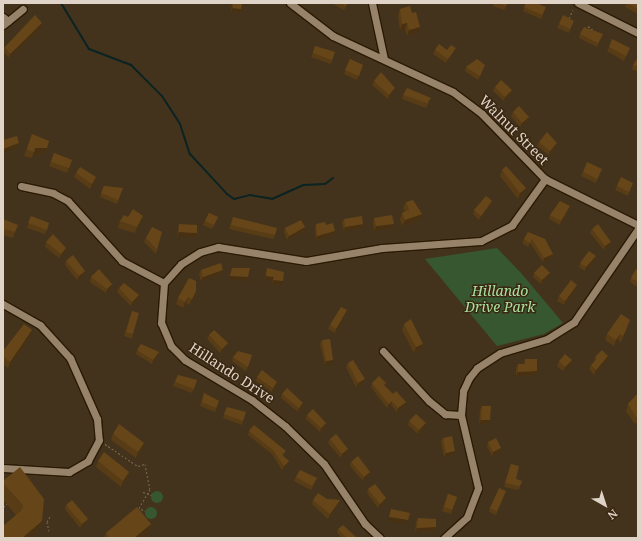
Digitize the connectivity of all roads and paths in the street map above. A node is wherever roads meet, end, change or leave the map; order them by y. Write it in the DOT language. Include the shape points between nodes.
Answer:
graph roads {
  1 [pos="290,3"];
  2 [pos="372,3"];
  3 [pos="578,3"];
  4 [pos="23,9"];
  5 [pos="573,10"];
  6 [pos="568,20"];
  7 [pos="5,21"];
  8 [pos="588,26"];
  9 [pos="638,33"];
  10 [pos="597,34"];
  11 [pos="384,59"];
  12 [pos="545,179"];
  13 [pos="21,186"];
  14 [pos="638,225"];
  15 [pos="638,229"];
  16 [pos="164,283"];
  17 [pos="3,304"];
  18 [pos="384,350"];
  19 [pos="461,415"];
  20 [pos="104,440"];
  21 [pos="3,468"];
  22 [pos="143,492"];
  23 [pos="149,494"];
  24 [pos="152,495"];
  25 [pos="3,503"];
  26 [pos="7,504"];
  27 [pos="4,506"];
  28 [pos="140,508"];
  29 [pos="145,512"];
  30 [pos="133,514"];
  31 [pos="51,515"];
  32 [pos="39,521"];
  33 [pos="47,522"];
  34 [pos="49,531"];
  35 [pos="380,538"];
  36 [pos="444,538"];
  1 -- 11 [label="street, Walnut Street" via="333,36"];
  2 -- 11 [label="street"];
  3 -- 9 [label="street"];
  4 -- 7 [label="street"];
  5 -- 6 [label="path"];
  8 -- 10 [label="path" via="598,30"];
  11 -- 12 [label="street, Walnut Street" via="462,98"];
  12 -- 14 [label="street, Walnut Street"];
  12 -- 16 [label="street" via="512,225 481,241 382,248 302,261 218,247 200,252 180,264"];
  13 -- 16 [label="street" via="53,193 68,201 122,261"];
  15 -- 19 [label="street" via="574,322 547,339 500,353 477,368 463,391"];
  16 -- 35 [label="street, Hillando Drive" via="161,323 171,346 185,360 252,400 285,426 324,464 365,524"];
  17 -- 21 [label="street" via="40,325 70,358 97,419 99,441 88,461 69,472"];
  18 -- 19 [label="street" via="429,401 445,414"];
  19 -- 36 [label="street" via="478,488 467,517"];
  20 -- 23 [label="path" via="138,466 143,463 149,475"];
  22 -- 23 [label="path"];
  23 -- 24 [label="path"];
  23 -- 28 [label="path"];
  25 -- 27 [label="path"];
  26 -- 27 [label="path"];
  28 -- 29 [label="path"];
  28 -- 30 [label="path"];
  31 -- 33 [label="path"];
  32 -- 33 [label="path"];
  33 -- 34 [label="path"];
}
